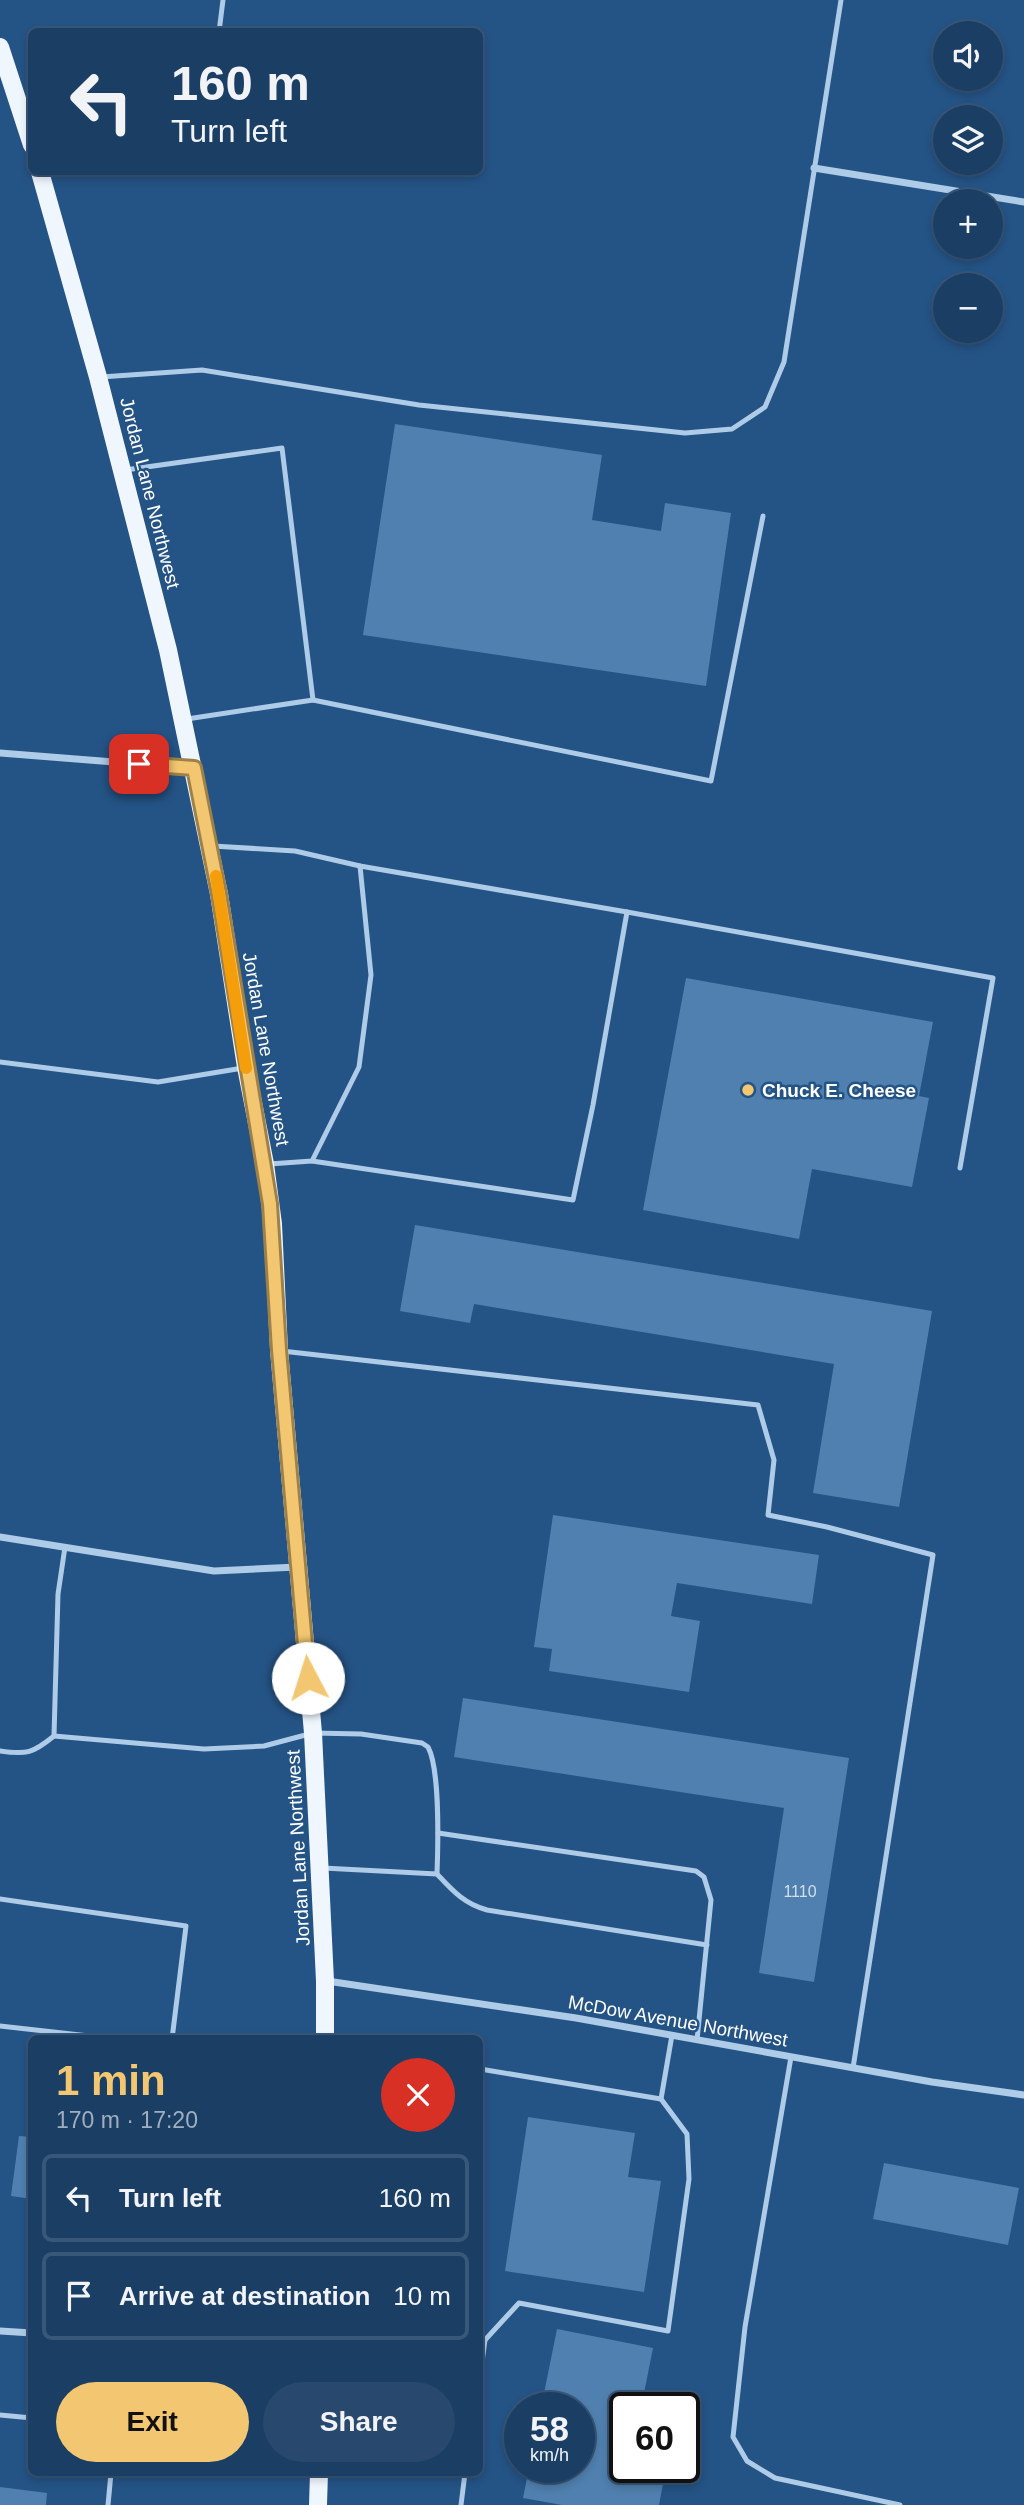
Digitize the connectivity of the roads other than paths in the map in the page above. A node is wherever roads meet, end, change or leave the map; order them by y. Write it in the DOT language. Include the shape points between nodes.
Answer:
graph roads {
  1 [pos="223,0"];
  2 [pos="841,0"];
  3 [pos="220,28"];
  4 [pos="0,47"];
  5 [pos="28,133"];
  6 [pos="814,168"];
  7 [pos="41,175"];
  8 [pos="1024,202"];
  9 [pos="98,377"];
  10 [pos="122,471"];
  11 [pos="763,516"];
  12 [pos="313,700"];
  13 [pos="184,719"];
  14 [pos="0,753"];
  15 [pos="194,768"];
  16 [pos="210,846"];
  17 [pos="360,866"];
  18 [pos="627,912"];
  19 [pos="0,1062"];
  20 [pos="246,1067"];
  21 [pos="312,1161"];
  22 [pos="265,1164"];
  23 [pos="960,1168"];
  24 [pos="279,1350"];
  25 [pos="0,1537"];
  26 [pos="65,1547"];
  27 [pos="298,1567"];
  28 [pos="313,1733"];
  29 [pos="54,1736"];
  30 [pos="0,1751"];
  31 [pos="438,1833"];
  32 [pos="320,1867"];
  33 [pos="437,1874"];
  34 [pos="0,1899"];
  35 [pos="707,1945"];
  36 [pos="325,1981"];
  37 [pos="0,2026"];
  38 [pos="80,2035"];
  39 [pos="172,2035"];
  40 [pos="325,2035"];
  41 [pos="672,2035"];
  42 [pos="697,2040"];
  43 [pos="792,2057"];
  44 [pos="853,2068"];
  45 [pos="483,2069"];
  46 [pos="1024,2095"];
  47 [pos="661,2099"];
  48 [pos="0,2331"];
  49 [pos="28,2333"];
  50 [pos="483,2339"];
  51 [pos="0,2415"];
  52 [pos="28,2418"];
  53 [pos="111,2476"];
  54 [pos="319,2476"];
  55 [pos="466,2476"];
  56 [pos="108,2505"];
  57 [pos="318,2505"];
  58 [pos="461,2505"];
  59 [pos="900,2505"];
  1 -- 3 [label="lane"];
  2 -- 6 [label="lane"];
  4 -- 5 [label="main road"];
  6 -- 8 [label="street"];
  6 -- 9 [label="lane" via="784,362 765,407 732,429 685,433 419,405 202,370"];
  7 -- 9 [label="main road, Jordan Lane Northwest"];
  9 -- 10 [label="main road, Jordan Lane Northwest"];
  10 -- 12 [label="lane" via="282,448"];
  10 -- 13 [label="main road, Jordan Lane Northwest"];
  11 -- 12 [label="lane" via="712,781"];
  12 -- 13 [label="lane"];
  13 -- 15 [label="main road, Jordan Lane Northwest"];
  14 -- 15 [label="street"];
  15 -- 16 [label="main road, Jordan Lane Northwest"];
  16 -- 17 [label="lane" via="295,851"];
  16 -- 20 [label="main road, Jordan Lane Northwest"];
  17 -- 18 [label="lane"];
  17 -- 21 [label="lane" via="371,975 359,1067"];
  18 -- 21 [label="lane" via="573,1200"];
  18 -- 23 [label="lane" via="993,978"];
  19 -- 20 [label="lane" via="158,1082"];
  20 -- 22 [label="main road, Jordan Lane Northwest"];
  21 -- 22 [label="lane"];
  22 -- 24 [label="main road, Jordan Lane Northwest"];
  24 -- 27 [label="main road, Jordan Lane Northwest"];
  24 -- 44 [label="lane" via="758,1405 774,1460 768,1515 933,1555"];
  25 -- 26 [label="street"];
  26 -- 27 [label="street" via="214,1571"];
  26 -- 29 [label="lane" via="58,1594"];
  27 -- 28 [label="main road, Jordan Lane Northwest"];
  28 -- 29 [label="lane" via="235,1749"];
  28 -- 31 [label="lane" via="370,1735 428,1747"];
  28 -- 32 [label="main road, Jordan Lane Northwest"];
  29 -- 30 [label="lane" via="28,1753"];
  31 -- 33 [label="lane"];
  31 -- 35 [label="lane" via="696,1871 704,1877 711,1900"];
  32 -- 33 [label="lane"];
  32 -- 36 [label="main road, Jordan Lane Northwest"];
  33 -- 35 [label="lane" via="460,1898 486,1910"];
  34 -- 39 [label="lane" via="186,1926"];
  35 -- 42 [label="lane"];
  36 -- 40 [label="main road, Jordan Lane Northwest"];
  36 -- 41 [label="street, McDow Avenue Northwest"];
  37 -- 38 [label="lane"];
  41 -- 42 [label="street, McDow Avenue Northwest"];
  41 -- 47 [label="lane"];
  42 -- 43 [label="street, McDow Avenue Northwest"];
  43 -- 44 [label="street, McDow Avenue Northwest"];
  43 -- 59 [label="lane" via="745,2328 733,2437 747,2461 775,2478"];
  44 -- 46 [label="street, McDow Avenue Northwest"];
  45 -- 47 [label="lane"];
  47 -- 50 [label="lane" via="687,2134 688,2168 668,2331 519,2303"];
  48 -- 49 [label="street"];
  51 -- 52 [label="lane"];
  53 -- 56 [label="lane"];
  54 -- 57 [label="main road"];
  55 -- 58 [label="lane"];
}
